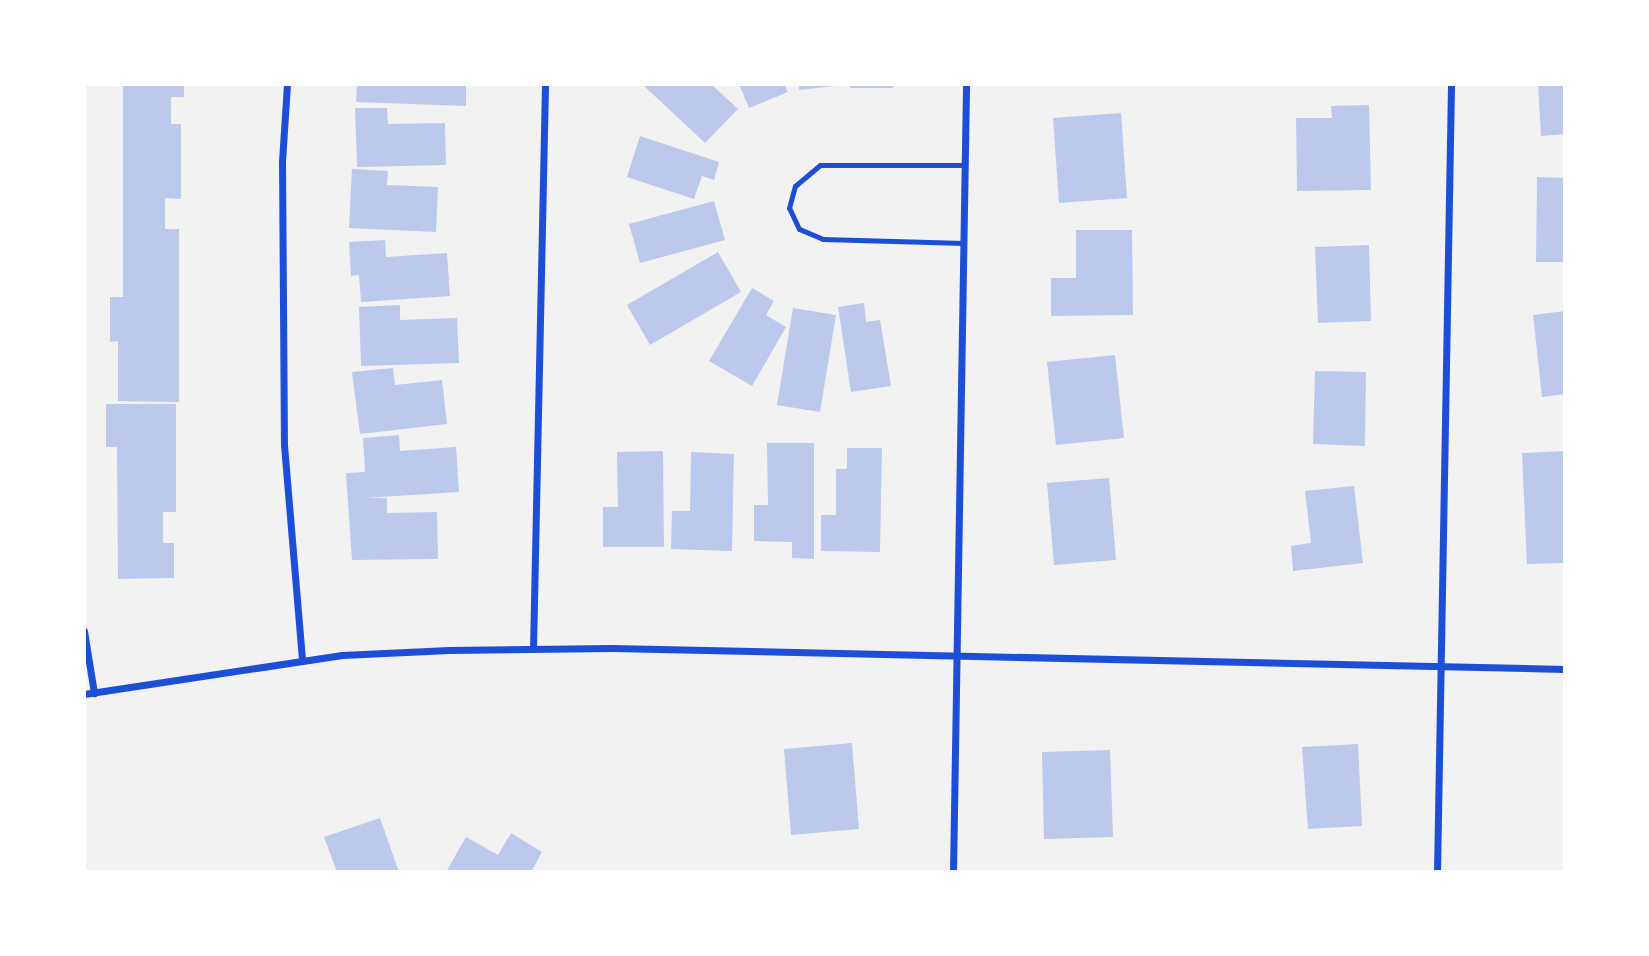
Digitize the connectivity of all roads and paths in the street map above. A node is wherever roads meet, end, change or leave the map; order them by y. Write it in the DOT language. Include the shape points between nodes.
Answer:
graph roads {
  1 [pos="287,84"];
  2 [pos="545,84"];
  3 [pos="966,84"];
  4 [pos="1451,84"];
  5 [pos="965,165"];
  6 [pos="964,243"];
  7 [pos="84,631"];
  8 [pos="533,649"];
  9 [pos="957,656"];
  10 [pos="302,660"];
  11 [pos="1440,664"];
  12 [pos="1565,669"];
  13 [pos="94,692"];
  14 [pos="84,694"];
  15 [pos="953,872"];
  16 [pos="1437,872"];
  1 -- 10 [label="street" via="282,161 284,446"];
  2 -- 8 [label="street"];
  3 -- 5 [label="street"];
  4 -- 11 [label="street"];
  5 -- 6 [label="street"];
  5 -- 6 [label="lane" via="820,165 795,186 789,208 799,229 822,239"];
  6 -- 9 [label="street"];
  7 -- 13 [label="street"];
  8 -- 9 [label="street"];
  8 -- 10 [label="street" via="395,651"];
  9 -- 11 [label="street"];
  9 -- 15 [label="street"];
  10 -- 13 [label="street"];
  11 -- 12 [label="street"];
  11 -- 16 [label="street"];
  13 -- 14 [label="street"];
}
